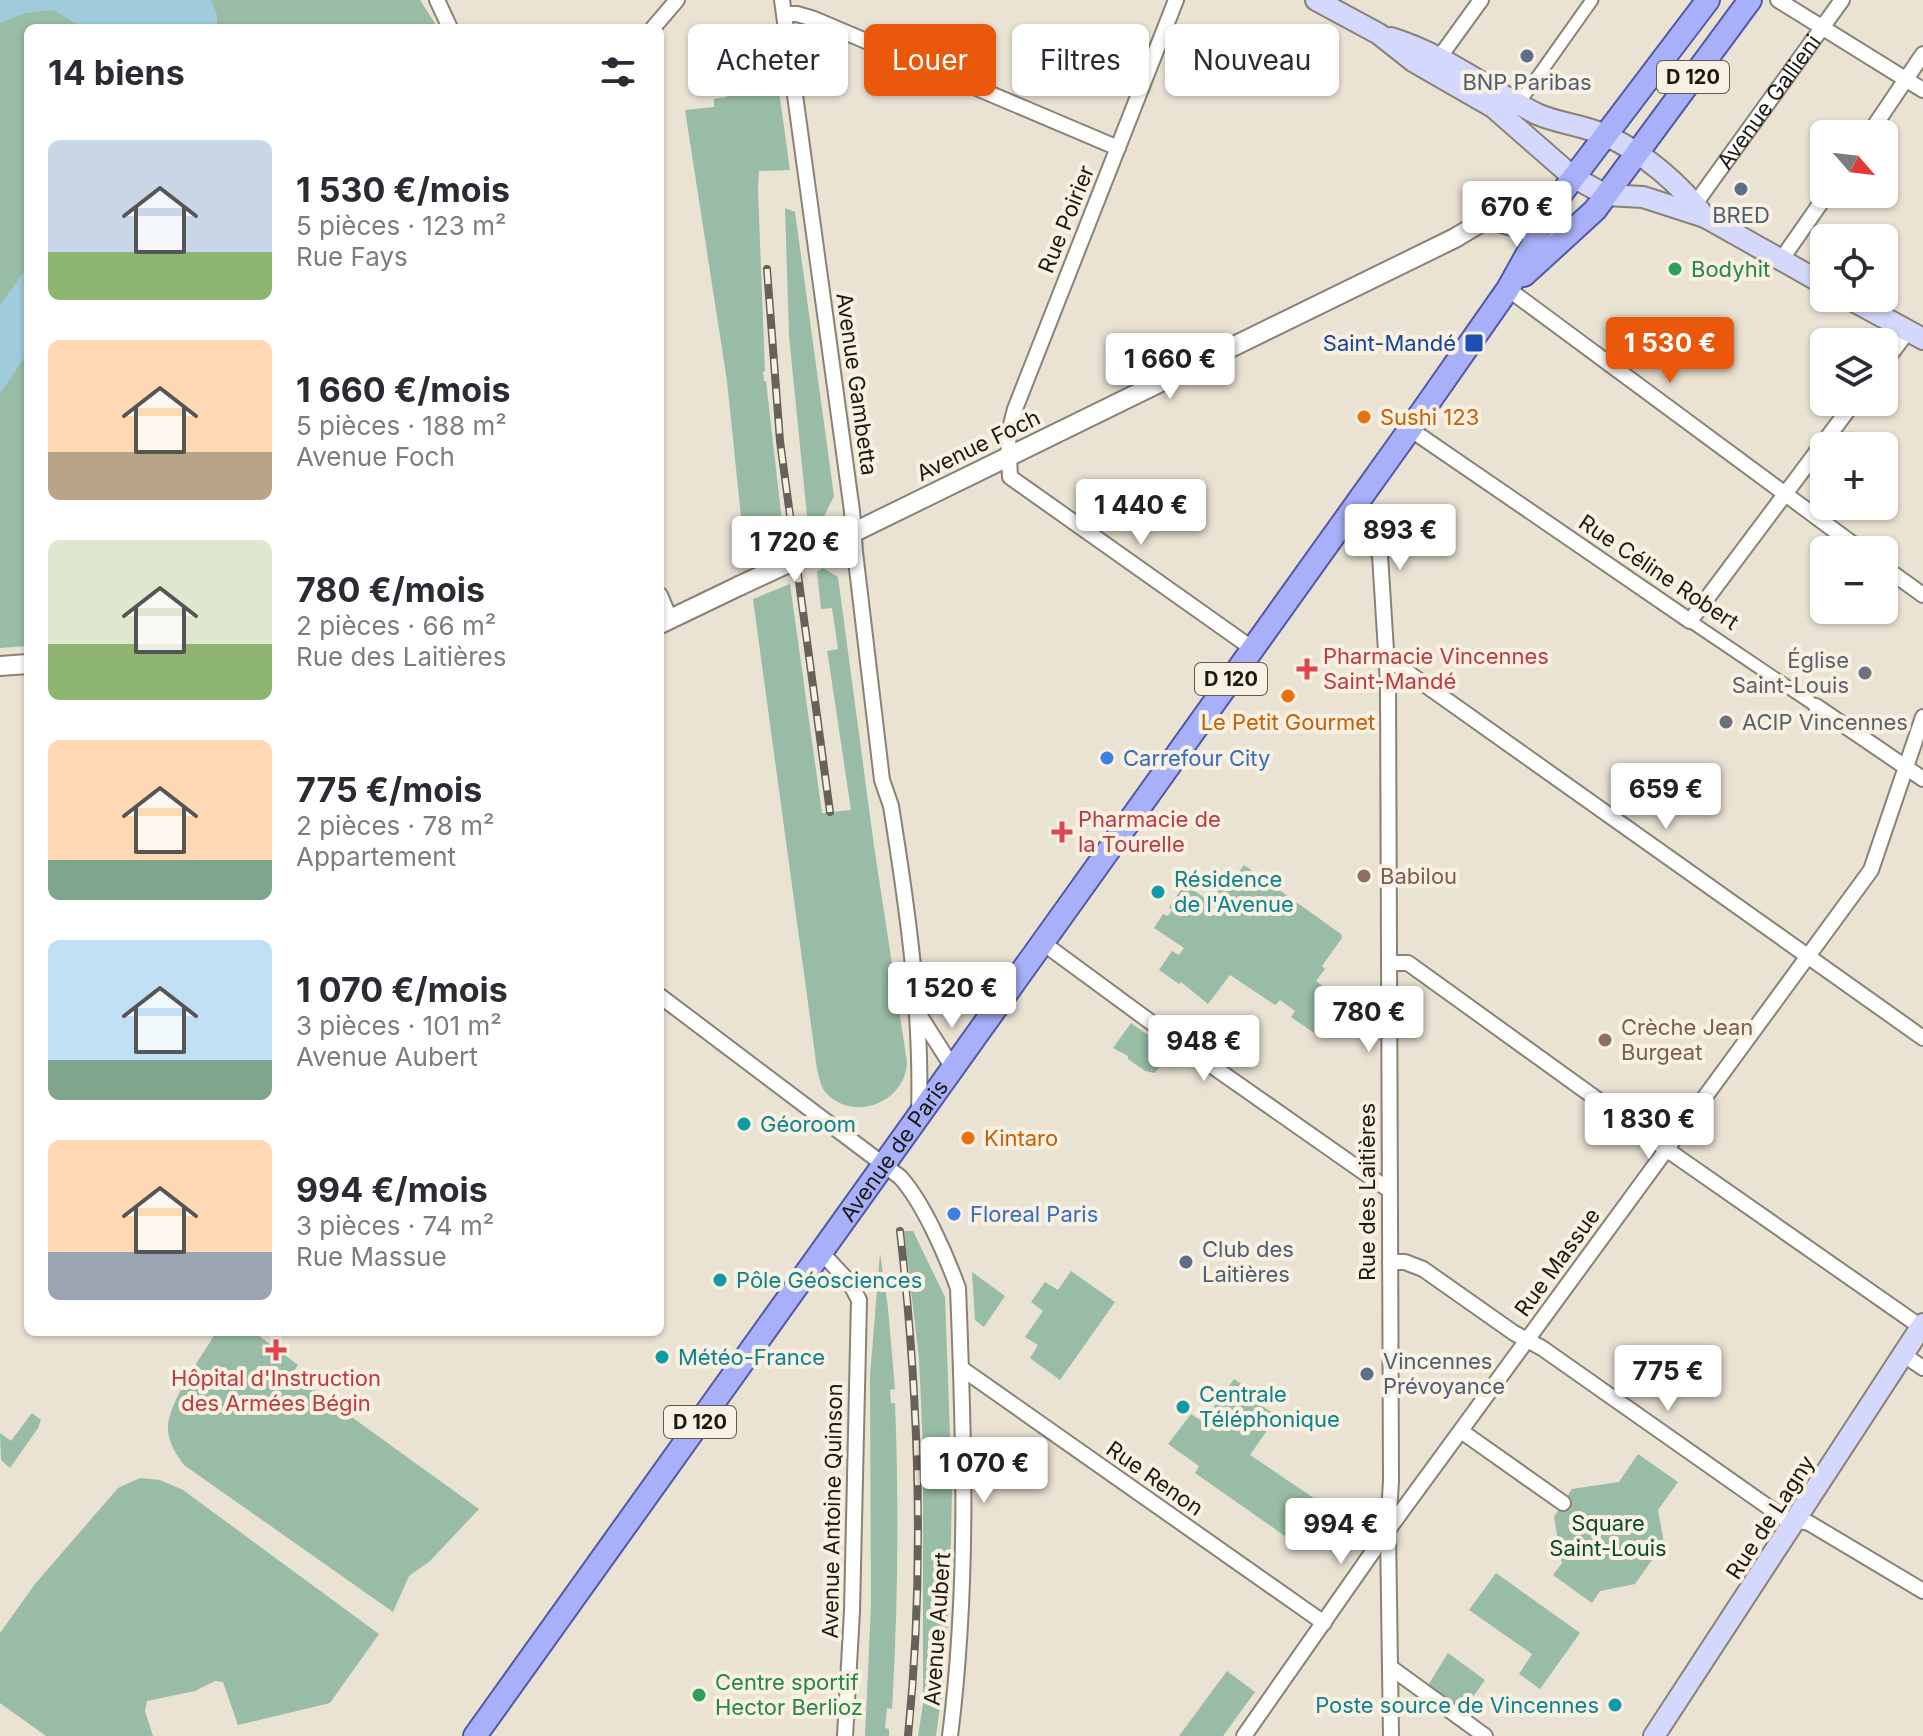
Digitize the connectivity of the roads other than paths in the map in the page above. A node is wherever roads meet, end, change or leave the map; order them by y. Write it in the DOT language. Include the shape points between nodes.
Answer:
graph roads {
  1 [pos="437,0"];
  2 [pos="677,0"];
  3 [pos="1176,0"];
  4 [pos="1481,0"];
  5 [pos="1592,0"];
  6 [pos="1708,0"];
  7 [pos="1750,0"];
  8 [pos="1778,0"];
  9 [pos="1842,0"];
  10 [pos="1328,3"];
  11 [pos="783,7"];
  12 [pos="448,24"];
  13 [pos="656,24"];
  14 [pos="1822,29"];
  15 [pos="1379,34"];
  16 [pos="1923,54"];
  17 [pos="1439,58"];
  18 [pos="1906,80"];
  19 [pos="1923,90"];
  20 [pos="1519,103"];
  21 [pos="1879,120"];
  22 [pos="1605,134"];
  23 [pos="1118,148"];
  24 [pos="1638,153"];
  25 [pos="1567,185"];
  26 [pos="1606,195"];
  27 [pos="1817,208"];
  28 [pos="1700,210"];
  29 [pos="1487,219"];
  30 [pos="1550,237"];
  31 [pos="1781,260"];
  32 [pos="1810,276"];
  33 [pos="1508,289"];
  34 [pos="1874,312"];
  35 [pos="1916,335"];
  36 [pos="1898,351"];
  37 [pos="1843,416"];
  38 [pos="1410,429"];
  39 [pos="1008,457"];
  40 [pos="1784,494"];
  41 [pos="1349,515"];
  42 [pos="853,532"];
  43 [pos="1842,536"];
  44 [pos="1898,577"];
  45 [pos="1923,595"];
  46 [pos="1690,621"];
  47 [pos="665,622"];
  48 [pos="1253,649"];
  49 [pos="1386,657"];
  50 [pos="24,664"];
  51 [pos="0,666"];
  52 [pos="1816,706"];
  53 [pos="1923,717"];
  54 [pos="1905,766"];
  55 [pos="1923,779"];
  56 [pos="1043,943"];
  57 [pos="1808,955"];
  58 [pos="1389,963"];
  59 [pos="664,999"];
  60 [pos="918,1012"];
  61 [pos="1923,1038"];
  62 [pos="953,1068"];
  63 [pos="919,1115"];
  64 [pos="1666,1149"];
  65 [pos="881,1161"];
  66 [pos="1389,1190"];
  67 [pos="821,1252"];
  68 [pos="1390,1262"];
  69 [pos="1922,1326"];
  70 [pos="1527,1341"];
  71 [pos="1904,1355"];
  72 [pos="961,1368"];
  73 [pos="1923,1368"];
  74 [pos="1461,1431"];
  75 [pos="1563,1503"];
  76 [pos="1797,1520"];
  77 [pos="1388,1530"];
  78 [pos="1923,1591"];
  79 [pos="1324,1623"];
  80 [pos="1390,1667"];
  81 [pos="475,1736"];
  82 [pos="845,1736"];
  83 [pos="950,1736"];
  84 [pos="1244,1736"];
  85 [pos="1391,1736"];
  86 [pos="1485,1736"];
  87 [pos="1654,1736"];
  1 -- 12 [label="street"];
  2 -- 13 [label="street"];
  3 -- 23 [label="street, Rue Poirier"];
  4 -- 17 [label="street"];
  5 -- 20 [label="street"];
  6 -- 22 [label="main road, D 120"];
  7 -- 24 [label="main road, D 120"];
  8 -- 14 [label="street"];
  9 -- 14 [label="street, Avenue Gallieni"];
  10 -- 15 [label="main road"];
  11 -- 23 [label="street"];
  11 -- 42 [label="street, Avenue Gambetta"];
  14 -- 18 [label="street"];
  14 -- 28 [label="street, Avenue Gallieni"];
  15 -- 17 [label="main road"];
  15 -- 25 [label="main road" via="1413,61 1493,107"];
  16 -- 18 [label="street"];
  17 -- 20 [label="main road"];
  18 -- 19 [label="street"];
  18 -- 21 [label="street"];
  20 -- 22 [label="main road" via="1539,115"];
  22 -- 24 [label="main road"];
  22 -- 25 [label="main road, Avenue de Paris / D 120"];
  23 -- 39 [label="street, Rue Poirier" via="1015,409"];
  24 -- 26 [label="main road, Avenue de Paris / D 120"];
  24 -- 28 [label="main road"];
  25 -- 26 [label="main road"];
  25 -- 29 [label="street, Avenue Foch"];
  25 -- 30 [label="main road, Avenue de Paris / D 120"];
  26 -- 28 [label="main road"];
  26 -- 30 [label="main road, Avenue de Paris / D 120" via="1595,210"];
  27 -- 31 [label="street"];
  28 -- 31 [label="main road"];
  29 -- 30 [label="street"];
  29 -- 39 [label="street, Avenue Foch"];
  30 -- 33 [label="main road, Avenue de Paris / D 120"];
  31 -- 32 [label="main road"];
  33 -- 38 [label="main road, Avenue de Paris / D 120"];
  33 -- 40 [label="street"];
  34 -- 35 [label="main road"];
  35 -- 36 [label="street"];
  37 -- 40 [label="street"];
  38 -- 41 [label="main road, Avenue de Paris / D 120"];
  38 -- 46 [label="street, Rue Céline Robert"];
  39 -- 42 [label="street, Avenue Foch"];
  39 -- 48 [label="street" via="1010,477"];
  40 -- 43 [label="street"];
  40 -- 46 [label="street"];
  41 -- 48 [label="main road, Avenue de Paris / D 120"];
  41 -- 49 [label="street, Rue des Laitières" via="1380,555"];
  42 -- 47 [label="street, Avenue Foch, bridge"];
  42 -- 60 [label="street, Avenue Gambetta" via="882,780 897,842"];
  44 -- 45 [label="street"];
  46 -- 52 [label="street, Rue Céline Robert"];
  48 -- 56 [label="main road, Avenue de Paris / D 120"];
  49 -- 57 [label="street"];
  49 -- 58 [label="street, Rue des Laitières"];
  50 -- 51 [label="street"];
  52 -- 54 [label="street, Rue Céline Robert"];
  53 -- 54 [label="street, Rue Massue"];
  54 -- 55 [label="street, Rue Céline Robert"];
  54 -- 57 [label="street, Rue Massue" via="1871,870"];
  56 -- 62 [label="main road, Avenue de Paris / D 120"];
  56 -- 66 [label="street"];
  57 -- 61 [label="street"];
  57 -- 64 [label="street, Rue Massue"];
  58 -- 64 [label="street" via="1408,963"];
  58 -- 66 [label="street, Rue des Laitières"];
  59 -- 65 [label="street, Avenue Aubert"];
  60 -- 62 [label="street, Avenue Gambetta"];
  60 -- 63 [label="street, Avenue Gambetta"];
  62 -- 63 [label="main road, Avenue de Paris / D 120"];
  63 -- 65 [label="main road, Avenue de Paris / D 120"];
  64 -- 69 [label="street"];
  64 -- 70 [label="street, Rue Massue"];
  65 -- 67 [label="main road, Avenue de Paris / D 120"];
  65 -- 72 [label="street, Avenue Aubert" via="911,1189 955,1279"];
  66 -- 68 [label="street, Rue des Laitières"];
  67 -- 81 [label="main road, Avenue de Paris / D 120"];
  67 -- 82 [label="street, Avenue Antoine Quinson" via="859,1300"];
  68 -- 70 [label="street" via="1423,1269"];
  68 -- 77 [label="street, Rue des Laitières"];
  69 -- 71 [label="main road, Rue de Lagny"];
  70 -- 74 [label="street, Rue Massue"];
  70 -- 76 [label="street" via="1784,1518"];
  71 -- 73 [label="street"];
  71 -- 76 [label="main road, Rue de Lagny"];
  72 -- 79 [label="street, Rue Renon"];
  72 -- 83 [label="street, Avenue Aubert" via="963,1593"];
  74 -- 75 [label="street"];
  74 -- 77 [label="street, Rue Massue"];
  76 -- 78 [label="street"];
  76 -- 87 [label="main road, Rue de Lagny"];
  77 -- 79 [label="street, Rue Massue"];
  77 -- 80 [label="street, Rue des Laitières"];
  79 -- 84 [label="street, Rue Massue"];
  80 -- 85 [label="street, Rue des Laitières"];
  80 -- 86 [label="street"];
}
